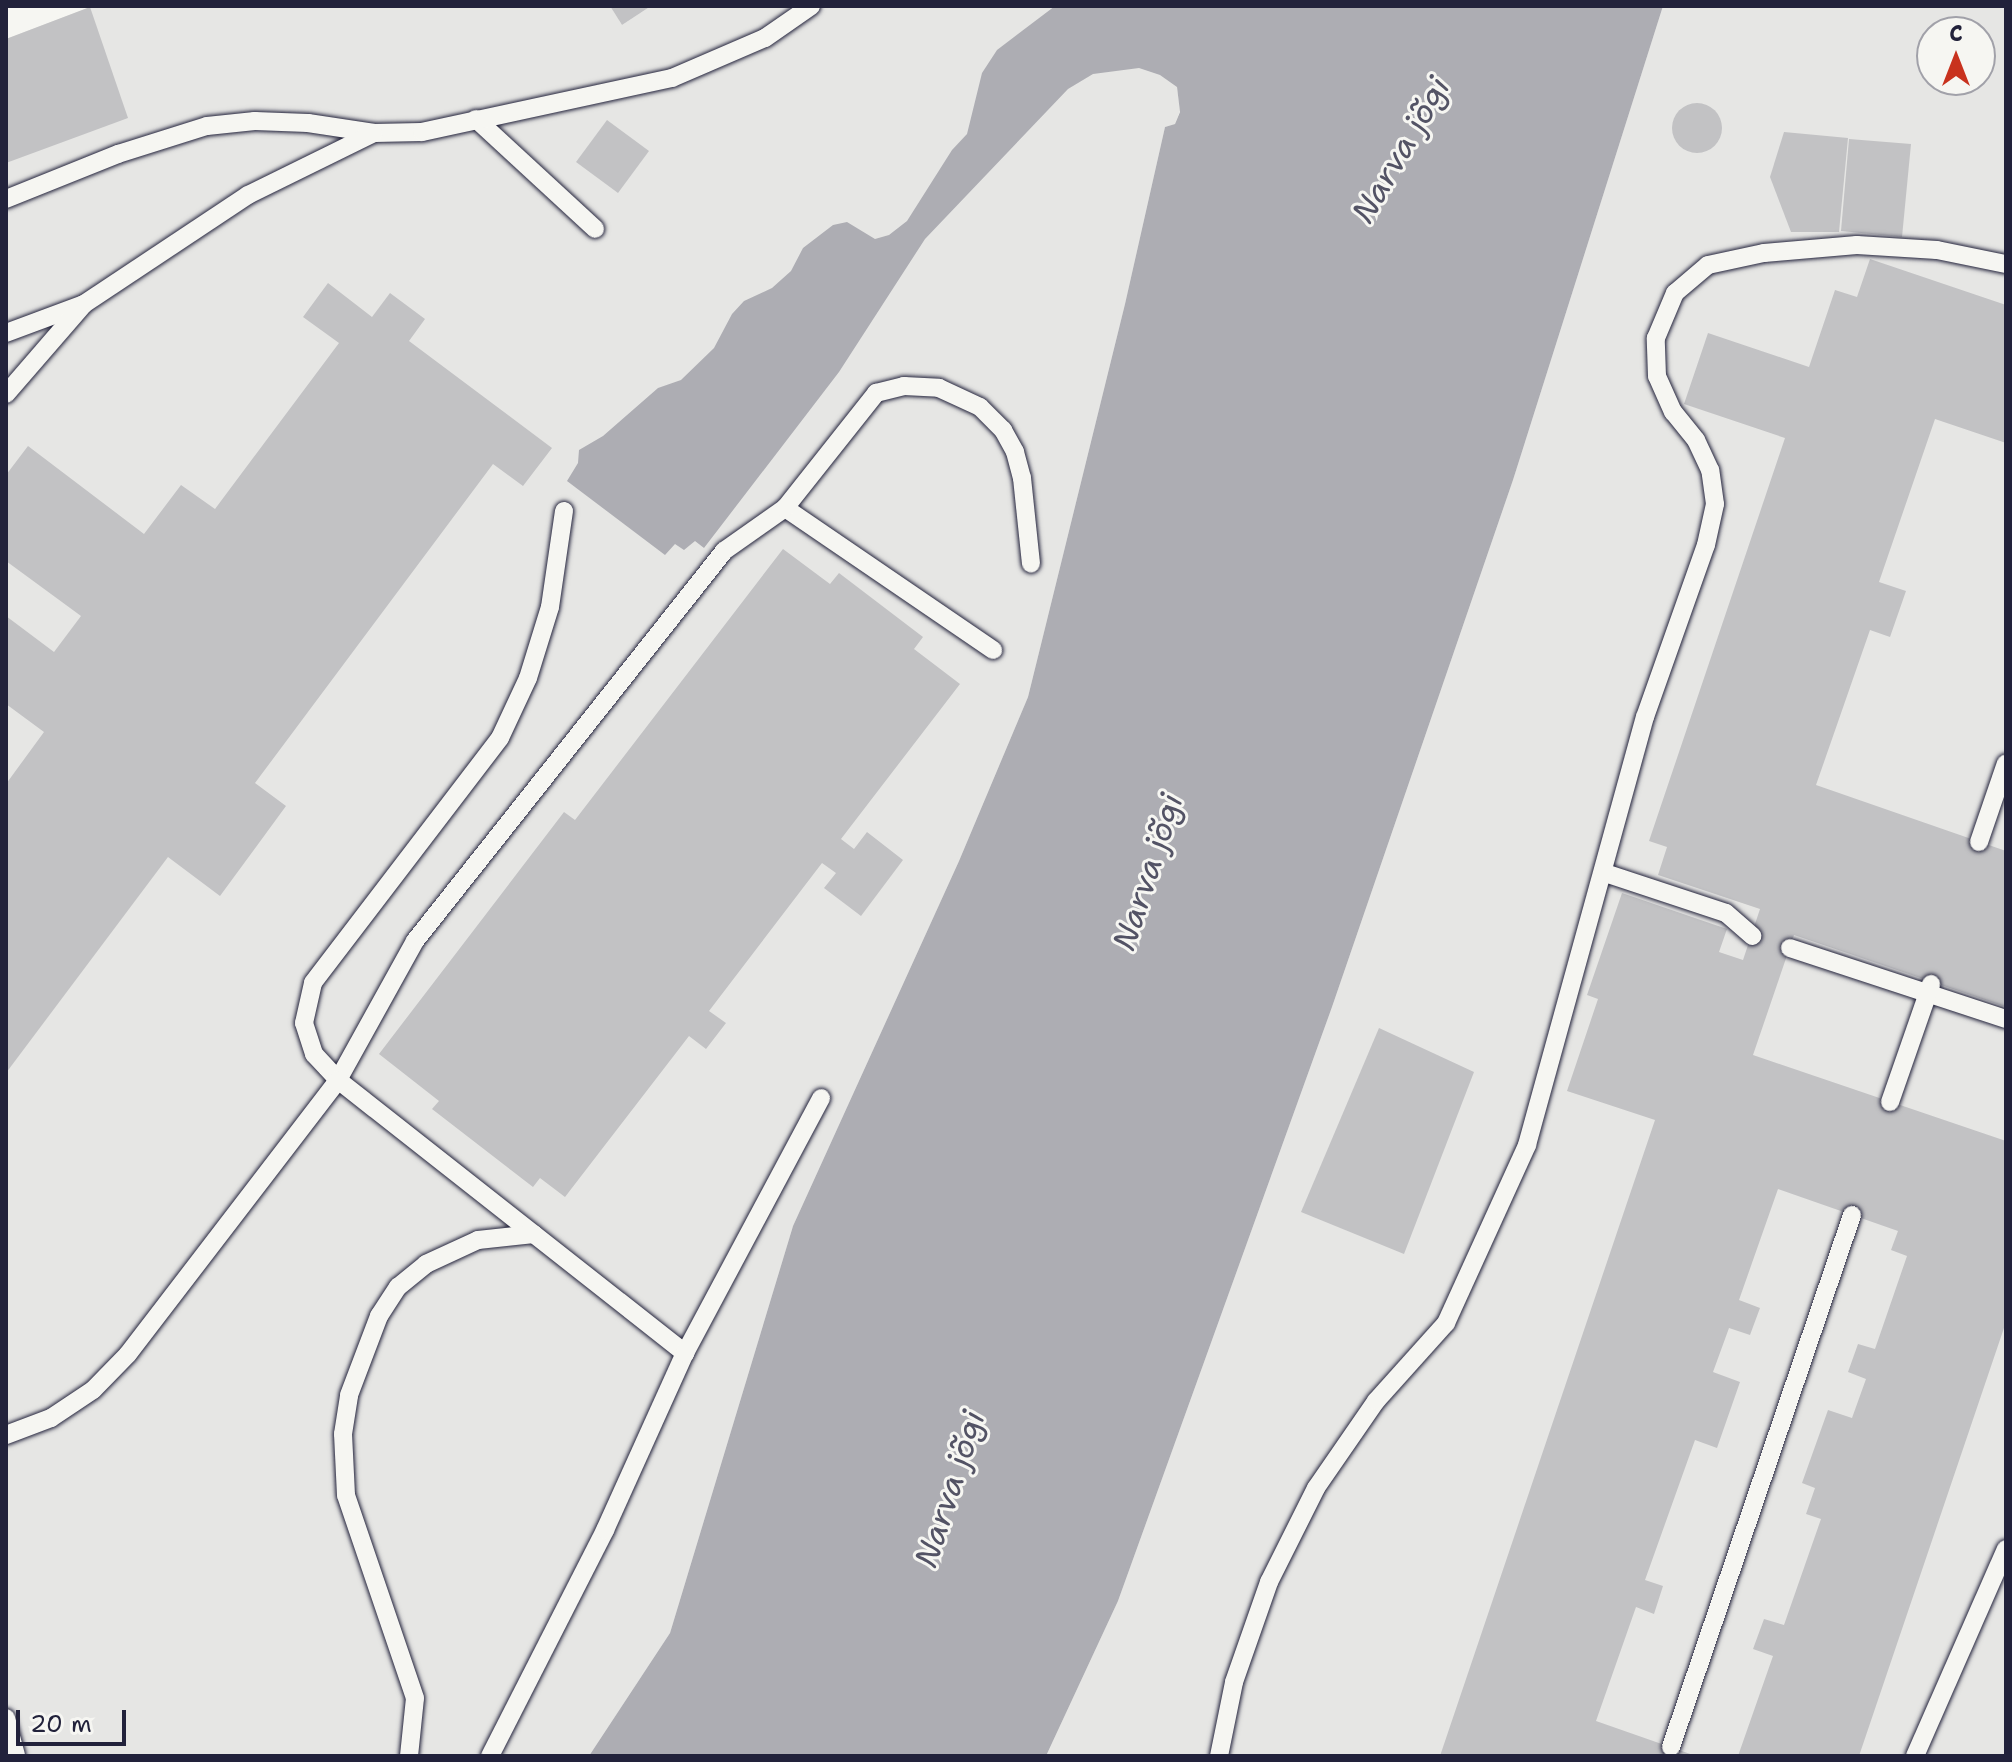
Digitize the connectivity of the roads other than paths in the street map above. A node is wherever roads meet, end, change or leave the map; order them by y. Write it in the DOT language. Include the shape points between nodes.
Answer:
graph roads {
  1 [pos="811,6"];
  2 [pos="476,119"];
  3 [pos="374,133"];
  4 [pos="6,199"];
  5 [pos="595,229"];
  6 [pos="2006,264"];
  7 [pos="84,304"];
  8 [pos="6,333"];
  9 [pos="6,394"];
  10 [pos="785,508"];
  11 [pos="564,511"];
  12 [pos="1031,564"];
  13 [pos="993,650"];
  14 [pos="2006,763"];
  15 [pos="1979,842"];
  16 [pos="1605,873"];
  17 [pos="1752,936"];
  18 [pos="1790,948"];
  19 [pos="1930,987"];
  20 [pos="2006,1019"];
  21 [pos="338,1080"];
  22 [pos="821,1098"];
  23 [pos="1890,1102"];
  24 [pos="1852,1215"];
  25 [pos="534,1234"];
  26 [pos="685,1353"];
  27 [pos="6,1435"];
  28 [pos="2006,1549"];
  29 [pos="6,1718"];
  30 [pos="1671,1747"];
  31 [pos="16,1756"];
  32 [pos="409,1756"];
  33 [pos="490,1756"];
  34 [pos="1219,1756"];
  35 [pos="1915,1756"];
  1 -- 2 [label="lane" via="765,38 672,78"];
  2 -- 3 [label="lane" via="422,132"];
  2 -- 5 [label="lane"];
  3 -- 4 [label="lane" via="308,123 207,126 118,154"];
  3 -- 7 [label="lane" via="248,195"];
  6 -- 16 [label="lane" via="1937,250 1857,245 1764,253 1708,265 1675,293 1656,338 1657,376 1673,412 1696,440 1715,504 1706,545 1645,717"];
  7 -- 8 [label="lane"];
  7 -- 9 [label="lane"];
  10 -- 12 [label="lane" via="876,393 904,386 939,388 980,407 1003,430 1015,452"];
  10 -- 13 [label="lane"];
  10 -- 21 [label="lane" via="724,551 415,941"];
  11 -- 21 [label="lane" via="550,607 528,678 500,738 313,983 304,1023 314,1054"];
  14 -- 15 [label="lane"];
  16 -- 17 [label="lane" via="1726,913"];
  16 -- 34 [label="lane" via="1527,1145 1446,1323 1376,1401 1316,1488 1269,1582 1234,1682"];
  18 -- 19 [label="lane"];
  19 -- 20 [label="lane"];
  19 -- 23 [label="lane"];
  21 -- 25 [label="lane"];
  21 -- 27 [label="lane" via="128,1354 93,1390 51,1418"];
  22 -- 26 [label="lane"];
  24 -- 30 [label="lane"];
  25 -- 26 [label="lane"];
  25 -- 32 [label="lane" via="478,1240 426,1264 398,1287 379,1316 349,1395 343,1434 346,1495 415,1698"];
  26 -- 33 [label="lane" via="605,1530"];
  28 -- 35 [label="lane"];
  29 -- 31 [label="lane"];
}
